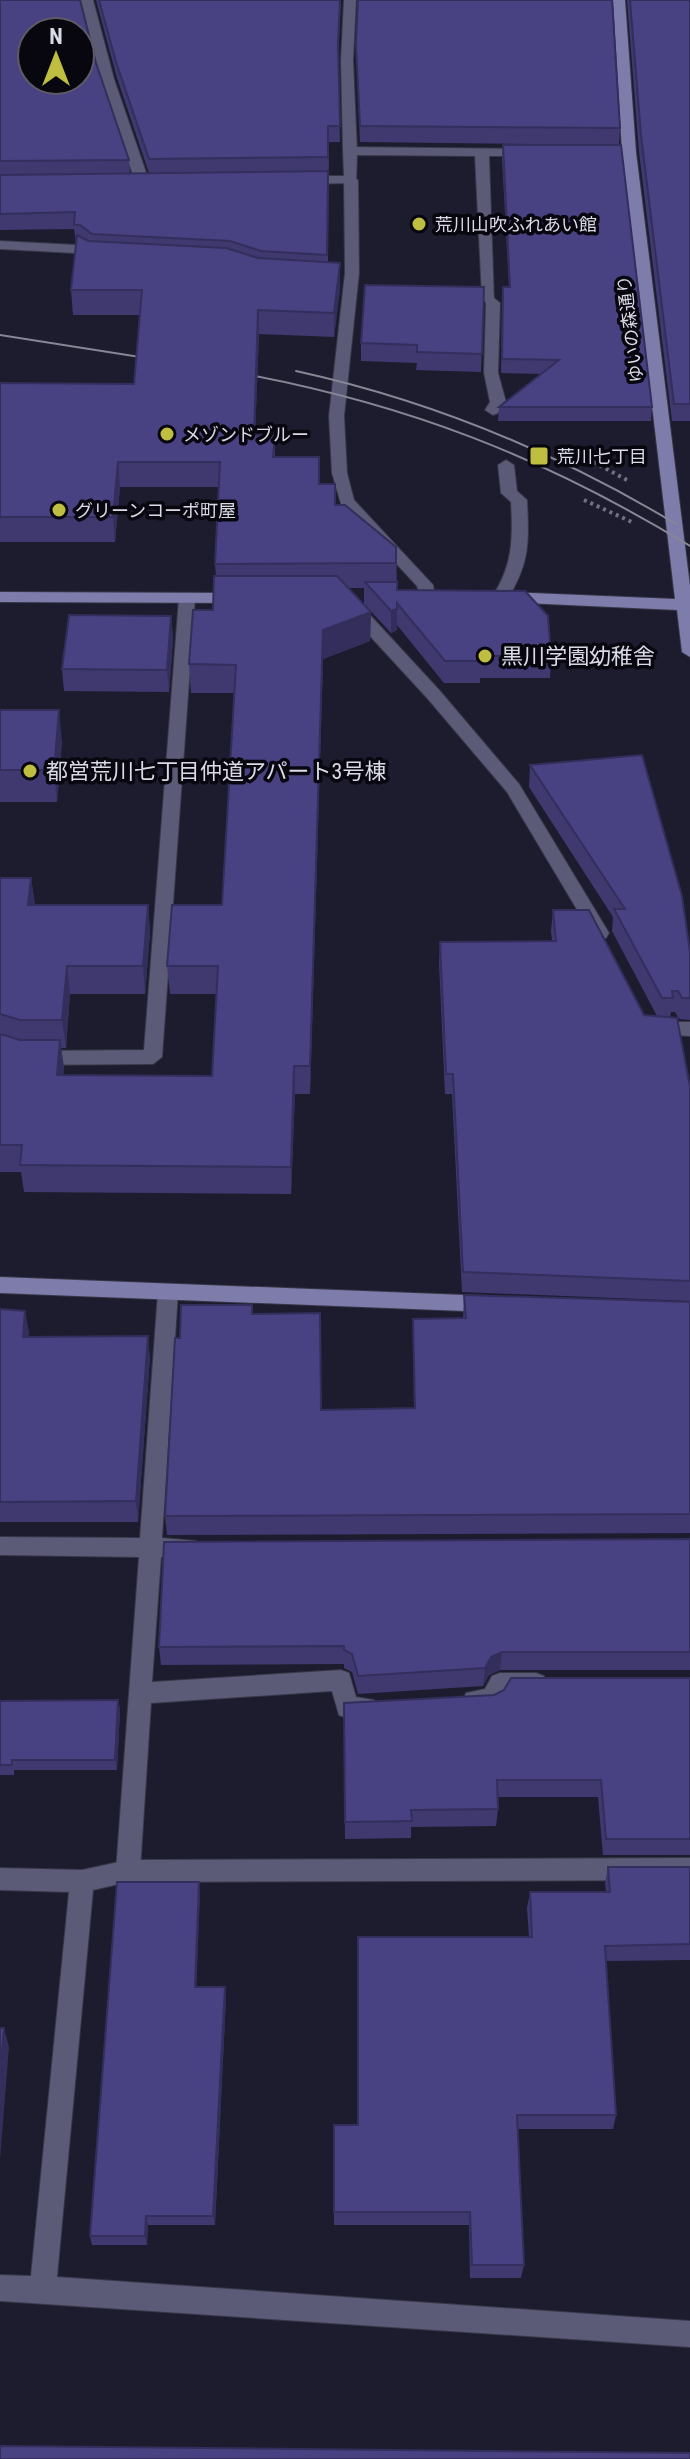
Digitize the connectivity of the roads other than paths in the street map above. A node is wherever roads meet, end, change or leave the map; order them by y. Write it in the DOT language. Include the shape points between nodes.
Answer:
graph roads {
  1 [pos="87,0"];
  2 [pos="350,0"];
  3 [pos="619,0"];
  4 [pos="350,151"];
  5 [pos="482,151"];
  6 [pos="542,152"];
  7 [pos="292,180"];
  8 [pos="351,180"];
  9 [pos="142,181"];
  10 [pos="159,181"];
  11 [pos="126,182"];
  12 [pos="0,245"];
  13 [pos="106,259"];
  14 [pos="493,410"];
  15 [pos="506,465"];
  16 [pos="427,596"];
  17 [pos="0,597"];
  18 [pos="372,597"];
  19 [pos="187,598"];
  20 [pos="266,598"];
  21 [pos="686,599"];
  22 [pos="690,652"];
  23 [pos="608,948"];
  24 [pos="644,1016"];
  25 [pos="690,1029"];
  26 [pos="0,1051"];
  27 [pos="0,1285"];
  28 [pos="168,1292"];
  29 [pos="516,1305"];
  30 [pos="0,1546"];
  31 [pos="150,1548"];
  32 [pos="213,1548"];
  33 [pos="562,1682"];
  34 [pos="140,1693"];
  35 [pos="449,1702"];
  36 [pos="391,1705"];
  37 [pos="690,1869"];
  38 [pos="128,1871"];
  39 [pos="0,1879"];
  40 [pos="82,1881"];
  41 [pos="0,2288"];
  42 [pos="43,2289"];
  43 [pos="690,2334"];
  1 -- 9 [label="street"];
  2 -- 4 [label="street"];
  3 -- 21 [label="street, ゆいの森通り" via="622,152"];
  4 -- 5 [label="street"];
  4 -- 8 [label="street"];
  5 -- 6 [label="street"];
  5 -- 14 [label="street" via="493,303 491,373 498,402"];
  7 -- 8 [label="street"];
  8 -- 16 [label="street" via="337,413 341,484 347,501 425,585"];
  9 -- 10 [label="street"];
  9 -- 11 [label="street"];
  12 -- 13 [label="street" via="77,249 90,258"];
  15 -- 21 [label="street" via="509,493 519,500 520,557 515,576 493,596"];
  17 -- 19 [label="street"];
  18 -- 23 [label="street" via="337,598 434,695 513,788"];
  19 -- 20 [label="street"];
  19 -- 26 [label="street" via="153,1057 24,1058"];
  21 -- 22 [label="street, ゆいの森通り"];
  24 -- 25 [label="street" via="651,1029"];
  27 -- 28 [label="street"];
  28 -- 29 [label="street"];
  28 -- 31 [label="street"];
  30 -- 31 [label="street"];
  31 -- 32 [label="street"];
  31 -- 34 [label="street"];
  33 -- 35 [label="street" via="500,1683 492,1699"];
  34 -- 36 [label="street" via="341,1680 347,1708"];
  34 -- 38 [label="street"];
  37 -- 38 [label="street"];
  38 -- 40 [label="street"];
  39 -- 40 [label="street"];
  40 -- 42 [label="street"];
  41 -- 42 [label="street"];
  42 -- 43 [label="street"];
}
